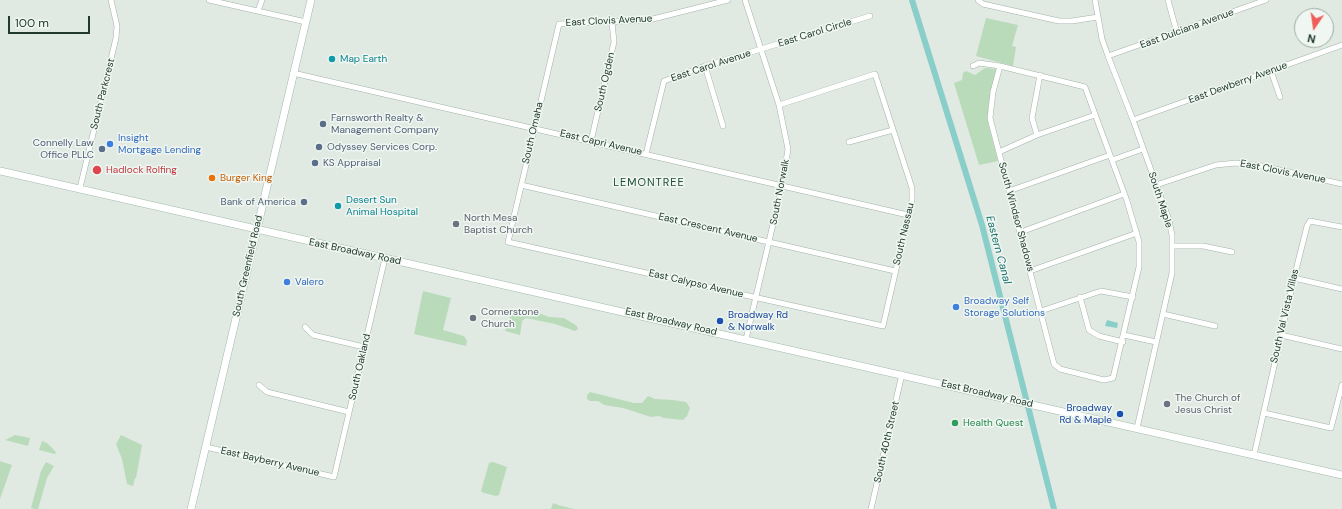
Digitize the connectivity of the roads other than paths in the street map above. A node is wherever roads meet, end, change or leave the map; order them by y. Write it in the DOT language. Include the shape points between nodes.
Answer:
graph roads {
  1 [pos="111,0"];
  2 [pos="209,0"];
  3 [pos="262,0"];
  4 [pos="311,0"];
  5 [pos="728,0"];
  6 [pos="745,0"];
  7 [pos="978,0"];
  8 [pos="1096,0"];
  9 [pos="1168,0"];
  10 [pos="1266,0"];
  11 [pos="258,11"];
  12 [pos="870,16"];
  13 [pos="1098,16"];
  14 [pos="306,22"];
  15 [pos="612,22"];
  16 [pos="559,24"];
  17 [pos="1177,33"];
  18 [pos="1342,45"];
  19 [pos="760,50"];
  20 [pos="1108,56"];
  21 [pos="705,66"];
  22 [pos="972,66"];
  23 [pos="1000,66"];
  24 [pos="1271,71"];
  25 [pos="293,73"];
  26 [pos="1040,75"];
  27 [pos="1280,97"];
  28 [pos="779,105"];
  29 [pos="1095,115"];
  30 [pos="1133,120"];
  31 [pos="723,126"];
  32 [pos="535,128"];
  33 [pos="893,130"];
  34 [pos="1038,135"];
  35 [pos="591,141"];
  36 [pos="849,142"];
  37 [pos="1143,149"];
  38 [pos="999,152"];
  39 [pos="646,154"];
  40 [pos="1111,158"];
  41 [pos="0,171"];
  42 [pos="1342,184"];
  43 [pos="521,185"];
  44 [pos="1156,185"];
  45 [pos="782,186"];
  46 [pos="80,188"];
  47 [pos="1009,191"];
  48 [pos="1124,194"];
  49 [pos="908,215"];
  50 [pos="1342,227"];
  51 [pos="256,230"];
  52 [pos="1021,232"];
  53 [pos="1137,233"];
  54 [pos="508,242"];
  55 [pos="770,242"];
  56 [pos="1172,246"];
  57 [pos="1232,252"];
  58 [pos="385,258"];
  59 [pos="895,271"];
  60 [pos="1030,271"];
  61 [pos="1294,278"];
  62 [pos="1342,289"];
  63 [pos="1080,297"];
  64 [pos="1133,297"];
  65 [pos="756,298"];
  66 [pos="1041,311"];
  67 [pos="1163,314"];
  68 [pos="883,326"];
  69 [pos="1215,326"];
  70 [pos="305,327"];
  71 [pos="1124,335"];
  72 [pos="1281,335"];
  73 [pos="746,339"];
  74 [pos="1123,342"];
  75 [pos="1156,342"];
  76 [pos="364,347"];
  77 [pos="1342,349"];
  78 [pos="902,374"];
  79 [pos="259,385"];
  80 [pos="1342,385"];
  81 [pos="349,412"];
  82 [pos="1264,413"];
  83 [pos="1137,428"];
  84 [pos="206,447"];
  85 [pos="1254,455"];
  86 [pos="1342,475"];
  87 [pos="334,476"];
  88 [pos="191,509"];
  89 [pos="871,509"];
  1 -- 46 [label="street, South Parkcrest" via="117,26 116,38"];
  2 -- 11 [label="street"];
  3 -- 11 [label="street"];
  4 -- 14 [label="main road, South Greenfield Road"];
  5 -- 15 [label="street, East Clovis Avenue" via="649,20"];
  6 -- 19 [label="street, South Norwalk"];
  7 -- 13 [label="street" via="983,4 1059,21"];
  8 -- 13 [label="street, South Maple"];
  9 -- 17 [label="street"];
  10 -- 17 [label="street, East Dulciana Avenue"];
  11 -- 14 [label="street"];
  12 -- 19 [label="street, East Carol Circle"];
  13 -- 20 [label="street, South Maple"];
  14 -- 25 [label="main road, South Greenfield Road"];
  15 -- 16 [label="street, East Clovis Avenue"];
  15 -- 35 [label="street, South Ogden" via="614,42"];
  16 -- 32 [label="street, South Omaha"];
  17 -- 20 [label="street, East Dulciana Avenue"];
  18 -- 24 [label="street, East Dewberry Avenue"];
  19 -- 21 [label="street, East Carol Avenue"];
  19 -- 28 [label="street, South Norwalk"];
  20 -- 30 [label="street, South Maple"];
  21 -- 31 [label="street"];
  21 -- 39 [label="street, East Carol Avenue" via="664,81"];
  22 -- 23 [label="street" via="979,63"];
  23 -- 26 [label="street"];
  23 -- 38 [label="street, South Windsor Shadows" via="990,118"];
  24 -- 27 [label="street"];
  24 -- 30 [label="street, East Dewberry Avenue"];
  25 -- 32 [label="street, East Capri Avenue"];
  25 -- 51 [label="main road, South Greenfield Road"];
  26 -- 29 [label="street" via="1085,87"];
  26 -- 34 [label="street" via="1032,118"];
  28 -- 33 [label="street, South Nassau" via="875,74"];
  28 -- 45 [label="street, South Norwalk" via="788,149"];
  29 -- 34 [label="street"];
  29 -- 40 [label="street"];
  30 -- 37 [label="street, South Maple"];
  32 -- 35 [label="street, East Capri Avenue"];
  32 -- 43 [label="street, South Omaha"];
  33 -- 36 [label="street"];
  33 -- 49 [label="street, South Nassau" via="912,188"];
  34 -- 38 [label="street"];
  35 -- 39 [label="street, East Capri Avenue"];
  37 -- 40 [label="street"];
  37 -- 44 [label="street, South Maple"];
  38 -- 47 [label="street, South Windsor Shadows"];
  39 -- 45 [label="street, East Capri Avenue"];
  40 -- 47 [label="street"];
  40 -- 48 [label="street"];
  41 -- 46 [label="main road, East Broadway Road"];
  42 -- 44 [label="street, East Clovis Avenue" via="1262,166 1236,163 1209,167"];
  43 -- 54 [label="street, South Omaha"];
  43 -- 55 [label="street, East Crescent Avenue"];
  44 -- 56 [label="street, South Maple" via="1169,220"];
  45 -- 49 [label="street, East Capri Avenue"];
  45 -- 55 [label="street, South Norwalk"];
  46 -- 51 [label="main road, East Broadway Road"];
  47 -- 52 [label="street, South Windsor Shadows"];
  48 -- 52 [label="street"];
  48 -- 53 [label="street"];
  49 -- 59 [label="street, South Nassau"];
  50 -- 61 [label="street, South Val Vista Villas" via="1310,221"];
  51 -- 58 [label="main road, East Broadway Road"];
  51 -- 84 [label="main road, South Greenfield Road"];
  52 -- 60 [label="street, South Windsor Shadows"];
  53 -- 60 [label="street"];
  53 -- 64 [label="street" via="1140,253"];
  54 -- 65 [label="street, East Calypso Avenue"];
  55 -- 59 [label="street, East Crescent Avenue"];
  55 -- 65 [label="street, South Norwalk"];
  56 -- 57 [label="street" via="1203,246"];
  56 -- 67 [label="street, South Maple" via="1172,273"];
  58 -- 73 [label="main road, East Broadway Road"];
  58 -- 76 [label="street, South Oakland"];
  59 -- 68 [label="street, South Nassau"];
  60 -- 66 [label="street, South Windsor Shadows"];
  61 -- 62 [label="street"];
  61 -- 72 [label="street, South Val Vista Villas"];
  63 -- 64 [label="street" via="1102,291"];
  63 -- 66 [label="street"];
  63 -- 74 [label="street" via="1089,330 1099,336"];
  64 -- 71 [label="street"];
  65 -- 68 [label="street, East Calypso Avenue"];
  65 -- 73 [label="street, South Norwalk"];
  66 -- 74 [label="street, South Windsor Shadows" via="1054,364 1057,367 1104,380 1113,378"];
  67 -- 69 [label="street"];
  67 -- 75 [label="street, South Maple"];
  70 -- 76 [label="street" via="313,335"];
  71 -- 74 [label="street"];
  71 -- 75 [label="street"];
  72 -- 77 [label="street"];
  72 -- 82 [label="street, South Val Vista Villas"];
  73 -- 78 [label="main road, East Broadway Road"];
  75 -- 83 [label="street, South Maple"];
  76 -- 81 [label="street, South Oakland"];
  78 -- 83 [label="main road, East Broadway Road"];
  78 -- 89 [label="street, South 40th Street"];
  79 -- 81 [label="street" via="267,392"];
  80 -- 82 [label="street" via="1331,428"];
  81 -- 87 [label="street, South Oakland"];
  82 -- 85 [label="street, South Val Vista Villas"];
  83 -- 85 [label="main road, East Broadway Road"];
  84 -- 87 [label="street, East Bayberry Avenue"];
  84 -- 88 [label="main road, South Greenfield Road"];
  85 -- 86 [label="main road, East Broadway Road"];
}
